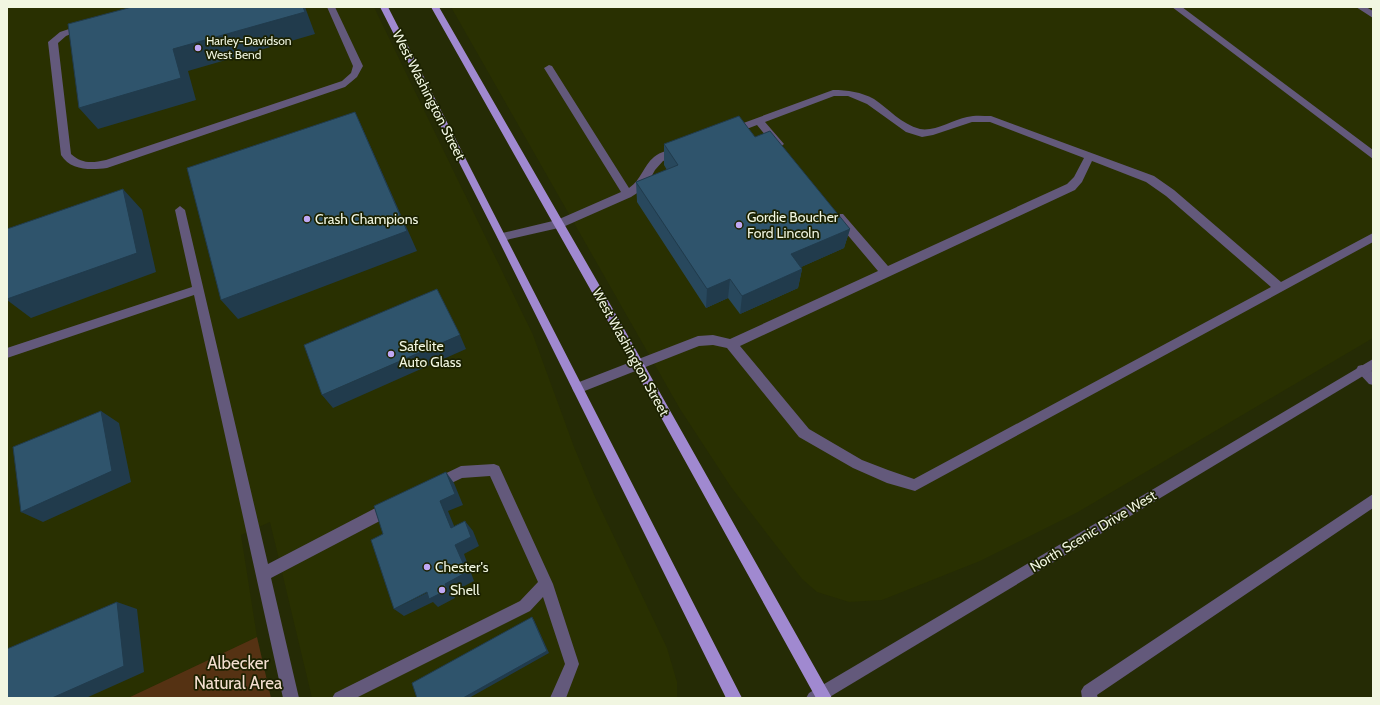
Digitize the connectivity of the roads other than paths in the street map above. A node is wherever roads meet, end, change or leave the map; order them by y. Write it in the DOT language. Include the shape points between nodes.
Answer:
graph roads {
  1 [pos="331,7"];
  2 [pos="384,7"];
  3 [pos="435,7"];
  4 [pos="1176,7"];
  5 [pos="1360,7"];
  6 [pos="1373,15"];
  7 [pos="93,25"];
  8 [pos="549,68"];
  9 [pos="759,121"];
  10 [pos="723,134"];
  11 [pos="687,148"];
  12 [pos="784,151"];
  13 [pos="1373,155"];
  14 [pos="1090,156"];
  15 [pos="627,194"];
  16 [pos="830,206"];
  17 [pos="180,210"];
  18 [pos="559,224"];
  19 [pos="502,236"];
  20 [pos="1373,237"];
  21 [pos="886,272"];
  22 [pos="1279,287"];
  23 [pos="198,289"];
  24 [pos="731,344"];
  25 [pos="7,353"];
  26 [pos="637,364"];
  27 [pos="1369,371"];
  28 [pos="578,388"];
  29 [pos="420,493"];
  30 [pos="406,500"];
  31 [pos="1373,500"];
  32 [pos="263,574"];
  33 [pos="546,584"];
  34 [pos="1091,696"];
  35 [pos="820,697"];
  36 [pos="292,698"];
  37 [pos="340,698"];
  38 [pos="558,698"];
  39 [pos="734,698"];
  1 -- 7 [label="street" via="358,66 357,72 342,85 107,164 83,166 66,155 53,42 63,34"];
  2 -- 19 [label="main road, West Washington Street"];
  3 -- 18 [label="main road, West Washington Street"];
  4 -- 13 [label="street"];
  5 -- 6 [label="street"];
  8 -- 15 [label="street"];
  9 -- 10 [label="street"];
  9 -- 12 [label="street"];
  9 -- 14 [label="street" via="832,93 852,93 873,102 907,129 924,133 972,119 991,120"];
  11 -- 15 [label="street" via="659,158 641,185"];
  14 -- 21 [label="street" via="1071,187"];
  14 -- 22 [label="street" via="1150,179"];
  15 -- 18 [label="street"];
  16 -- 21 [label="street"];
  17 -- 23 [label="street"];
  18 -- 19 [label="street"];
  18 -- 26 [label="main road, West Washington Street"];
  19 -- 28 [label="main road, West Washington Street"];
  20 -- 22 [label="street"];
  21 -- 24 [label="street"];
  22 -- 24 [label="street" via="915,485 890,478 819,444 804,433"];
  23 -- 25 [label="street"];
  23 -- 32 [label="street"];
  24 -- 26 [label="street" via="713,340 698,341"];
  26 -- 28 [label="street"];
  26 -- 35 [label="main road, West Washington Street"];
  27 -- 35 [label="street, North Scenic Drive West"];
  28 -- 39 [label="main road, West Washington Street"];
  29 -- 33 [label="street" via="461,472 494,470"];
  30 -- 32 [label="street"];
  31 -- 34 [label="street"];
  32 -- 36 [label="street"];
  33 -- 37 [label="street" via="525,606"];
  33 -- 38 [label="street" via="572,664"];
}
